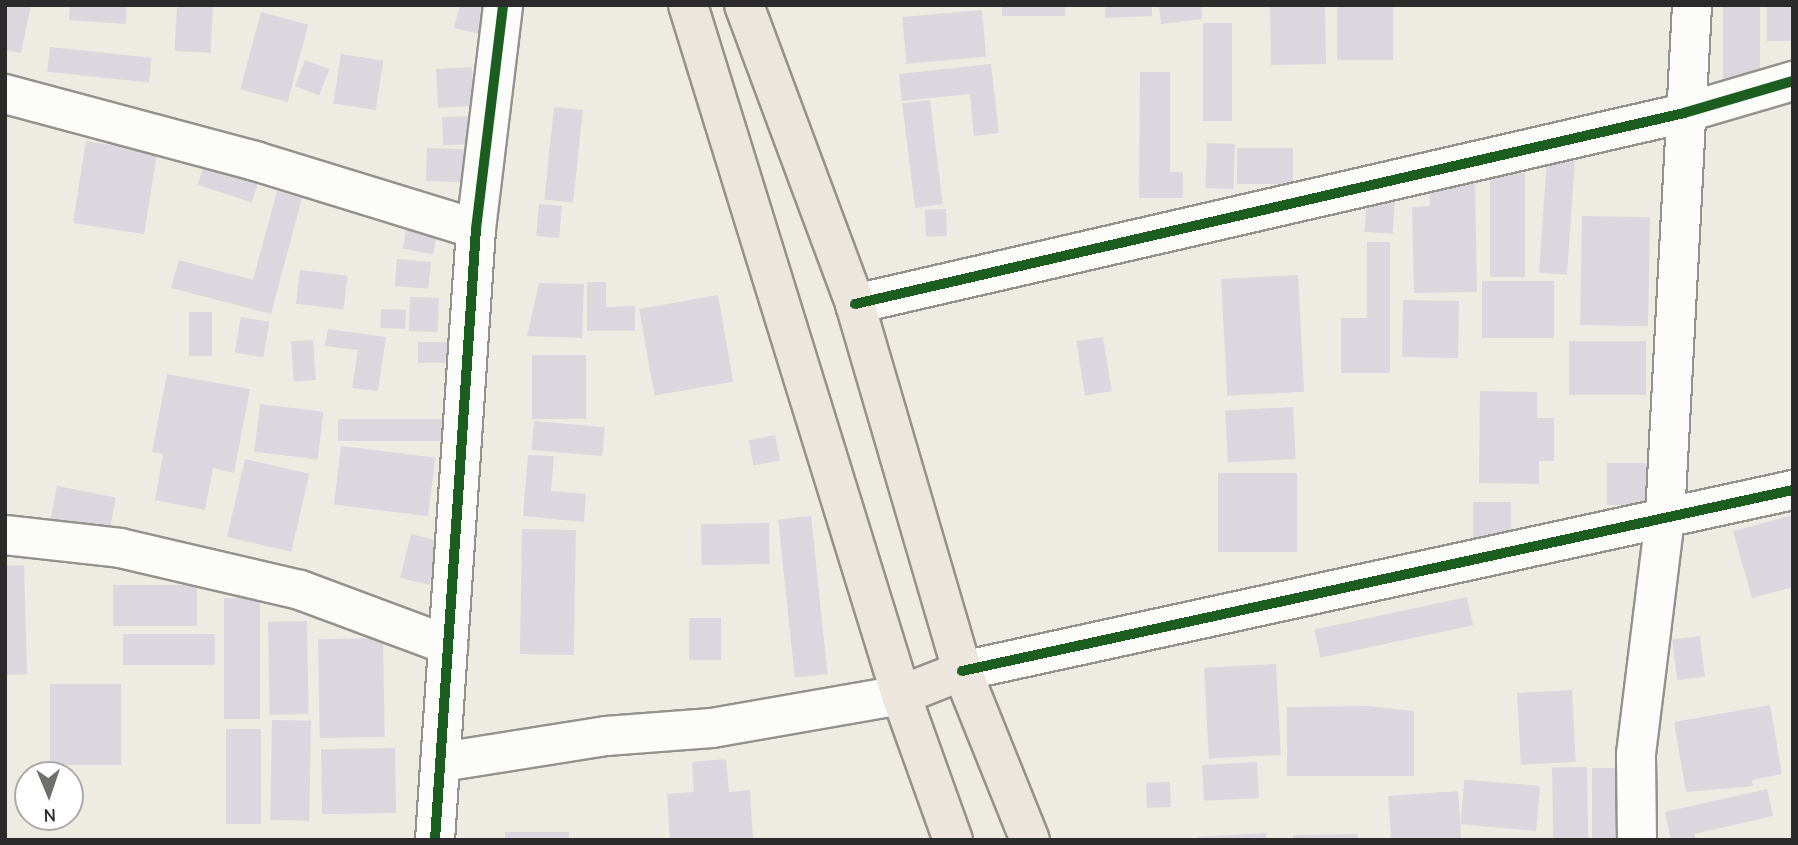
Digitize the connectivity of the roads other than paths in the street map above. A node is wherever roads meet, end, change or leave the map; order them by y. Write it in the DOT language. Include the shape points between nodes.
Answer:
graph roads {
  1 [pos="503,5"];
  2 [pos="688,5"];
  3 [pos="744,5"];
  4 [pos="1692,5"];
  5 [pos="1793,80"];
  6 [pos="5,94"];
  7 [pos="1684,113"];
  8 [pos="475,229"];
  9 [pos="855,304"];
  10 [pos="1793,490"];
  11 [pos="1665,517"];
  12 [pos="5,535"];
  13 [pos="449,645"];
  14 [pos="962,671"];
  15 [pos="901,695"];
  16 [pos="442,762"];
  17 [pos="435,840"];
  18 [pos="953,840"];
  19 [pos="1030,840"];
  20 [pos="1637,840"];
  1 -- 8 [label="street"];
  2 -- 15 [label="main road"];
  3 -- 9 [label="main road"];
  4 -- 7 [label="street"];
  5 -- 7 [label="street"];
  6 -- 8 [label="street" via="255,160"];
  7 -- 9 [label="street"];
  7 -- 11 [label="street"];
  8 -- 13 [label="street"];
  9 -- 14 [label="main road"];
  10 -- 11 [label="street"];
  11 -- 14 [label="street"];
  11 -- 20 [label="street" via="1636,754"];
  12 -- 13 [label="street" via="120,548 300,590"];
  13 -- 16 [label="street"];
  14 -- 15 [label="main road"];
  14 -- 19 [label="main road"];
  15 -- 16 [label="street" via="712,728 606,736"];
  15 -- 18 [label="main road"];
  16 -- 17 [label="street"];
}
